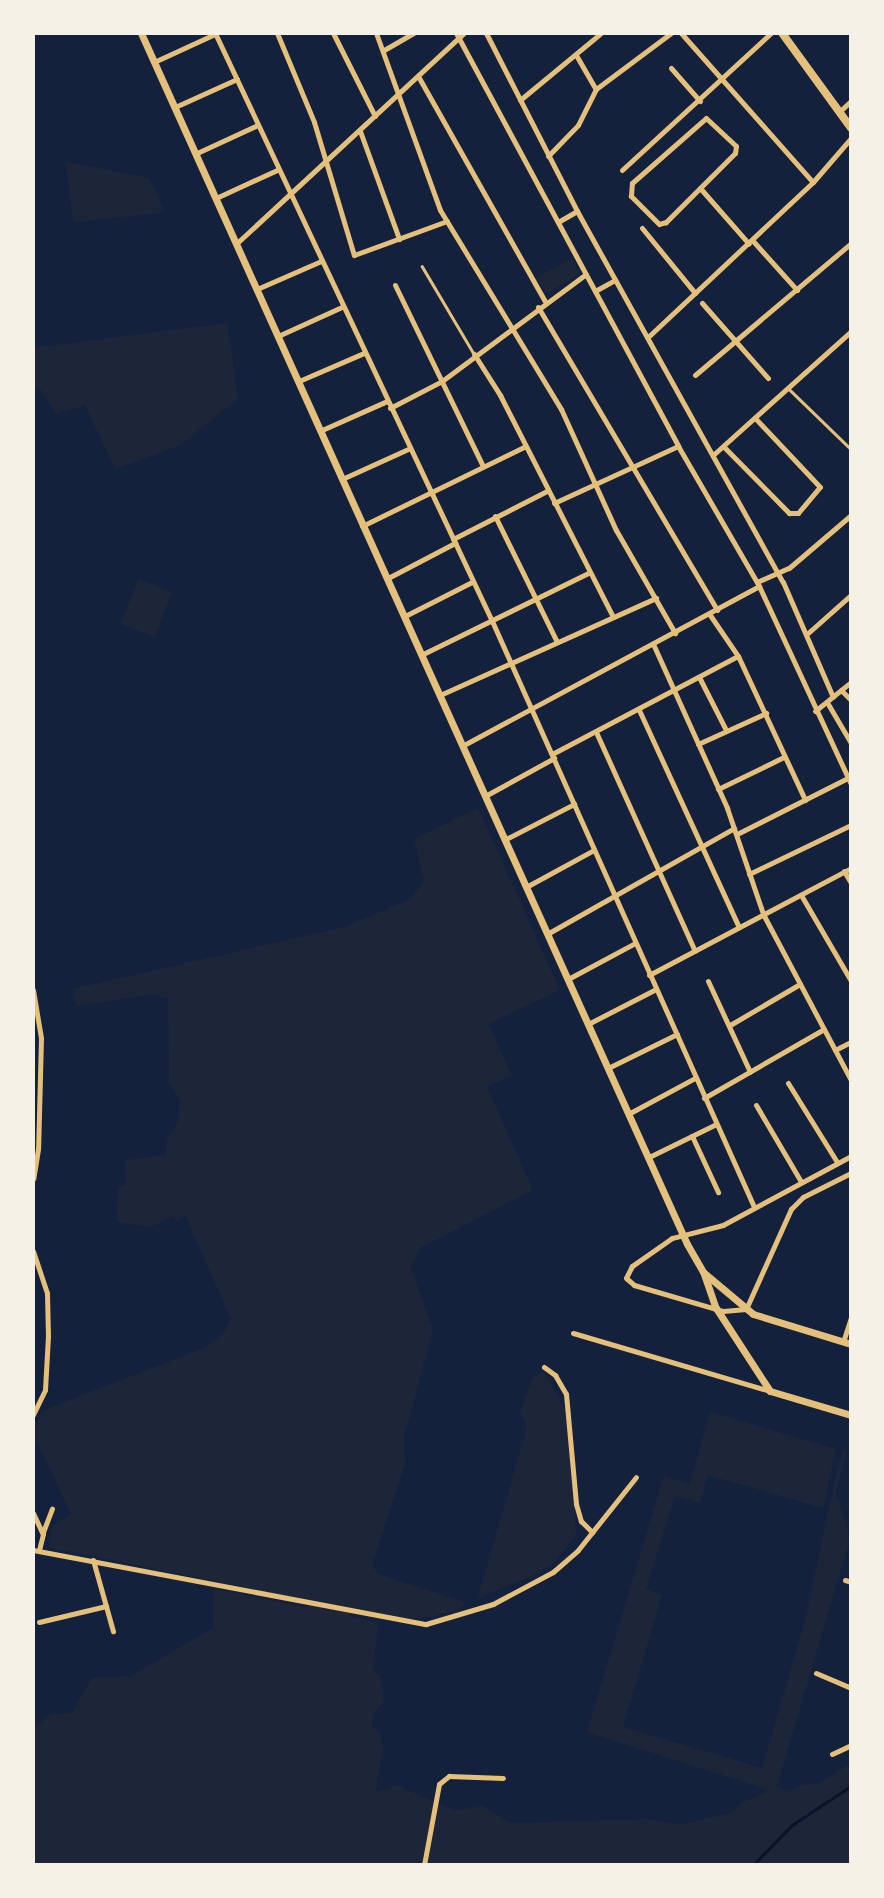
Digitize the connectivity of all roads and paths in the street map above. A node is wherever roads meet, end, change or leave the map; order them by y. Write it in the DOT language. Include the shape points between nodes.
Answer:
graph roads {
  1 [pos="141,33"];
  2 [pos="277,33"];
  3 [pos="333,33"];
  4 [pos="376,33"];
  5 [pos="412,33"];
  6 [pos="486,33"];
  7 [pos="601,33"];
  8 [pos="670,33"];
  9 [pos="681,33"];
  10 [pos="771,33"];
  11 [pos="782,33"];
  12 [pos="215,34"];
  13 [pos="459,35"];
  14 [pos="384,50"];
  15 [pos="576,55"];
  16 [pos="154,62"];
  17 [pos="671,68"];
  18 [pos="418,76"];
  19 [pos="237,79"];
  20 [pos="724,80"];
  21 [pos="596,89"];
  22 [pos="401,92"];
  23 [pos="520,100"];
  24 [pos="700,101"];
  25 [pos="845,106"];
  26 [pos="175,107"];
  27 [pos="375,116"];
  28 [pos="258,125"];
  29 [pos="851,128"];
  30 [pos="360,131"];
  31 [pos="851,138"];
  32 [pos="197,153"];
  33 [pos="548,156"];
  34 [pos="327,161"];
  35 [pos="279,169"];
  36 [pos="622,170"];
  37 [pos="813,183"];
  38 [pos="700,188"];
  39 [pos="292,194"];
  40 [pos="216,198"];
  41 [pos="577,211"];
  42 [pos="447,221"];
  43 [pos="558,222"];
  44 [pos="642,228"];
  45 [pos="399,239"];
  46 [pos="751,242"];
  47 [pos="237,243"];
  48 [pos="851,243"];
  49 [pos="321,261"];
  50 [pos="422,266"];
  51 [pos="586,274"];
  52 [pos="615,280"];
  53 [pos="395,285"];
  54 [pos="257,289"];
  55 [pos="797,290"];
  56 [pos="595,291"];
  57 [pos="695,293"];
  58 [pos="545,301"];
  59 [pos="702,303"];
  60 [pos="342,307"];
  61 [pos="538,307"];
  62 [pos="510,327"];
  63 [pos="851,331"];
  64 [pos="278,336"];
  65 [pos="648,337"];
  66 [pos="735,342"];
  67 [pos="364,353"];
  68 [pos="474,354"];
  69 [pos="695,375"];
  70 [pos="768,378"];
  71 [pos="442,381"];
  72 [pos="299,382"];
  73 [pos="789,388"];
  74 [pos="387,401"];
  75 [pos="390,408"];
  76 [pos="755,418"];
  77 [pos="322,430"];
  78 [pos="678,446"];
  79 [pos="524,447"];
  80 [pos="724,447"];
  81 [pos="408,449"];
  82 [pos="851,449"];
  83 [pos="713,455"];
  84 [pos="483,466"];
  85 [pos="632,466"];
  86 [pos="342,478"];
  87 [pos="594,485"];
  88 [pos="547,491"];
  89 [pos="430,493"];
  90 [pos="554,503"];
  91 [pos="851,515"];
  92 [pos="495,516"];
  93 [pos="362,526"];
  94 [pos="454,541"];
  95 [pos="588,573"];
  96 [pos="778,575"];
  97 [pos="388,578"];
  98 [pos="472,582"];
  99 [pos="758,584"];
  100 [pos="851,594"];
  101 [pos="536,598"];
  102 [pos="656,598"];
  103 [pos="717,610"];
  104 [pos="710,615"];
  105 [pos="405,616"];
  106 [pos="613,617"];
  107 [pos="492,621"];
  108 [pos="675,633"];
  109 [pos="808,633"];
  110 [pos="557,642"];
  111 [pos="653,646"];
  112 [pos="423,654"];
  113 [pos="738,656"];
  114 [pos="511,662"];
  115 [pos="699,677"];
  116 [pos="851,682"];
  117 [pos="841,690"];
  118 [pos="674,691"];
  119 [pos="440,695"];
  120 [pos="833,697"];
  121 [pos="851,701"];
  122 [pos="828,704"];
  123 [pos="532,709"];
  124 [pos="639,710"];
  125 [pos="815,711"];
  126 [pos="766,713"];
  127 [pos="726,730"];
  128 [pos="596,732"];
  129 [pos="851,743"];
  130 [pos="698,744"];
  131 [pos="462,746"];
  132 [pos="553,756"];
  133 [pos="784,757"];
  134 [pos="849,781"];
  135 [pos="718,789"];
  136 [pos="485,796"];
  137 [pos="805,800"];
  138 [pos="574,804"];
  139 [pos="851,825"];
  140 [pos="736,831"];
  141 [pos="504,840"];
  142 [pos="698,845"];
  143 [pos="594,850"];
  144 [pos="658,869"];
  145 [pos="848,870"];
  146 [pos="749,874"];
  147 [pos="851,883"];
  148 [pos="526,887"];
  149 [pos="801,894"];
  150 [pos="614,895"];
  151 [pos="763,914"];
  152 [pos="739,928"];
  153 [pos="547,934"];
  154 [pos="635,943"];
  155 [pos="695,951"];
  156 [pos="649,975"];
  157 [pos="568,979"];
  158 [pos="708,981"];
  159 [pos="851,981"];
  160 [pos="800,984"];
  161 [pos="656,989"];
  162 [pos="33,990"];
  163 [pos="35,1001"];
  164 [pos="588,1024"];
  165 [pos="730,1026"];
  166 [pos="824,1029"];
  167 [pos="677,1034"];
  168 [pos="851,1042"];
  169 [pos="835,1050"];
  170 [pos="608,1068"];
  171 [pos="750,1072"];
  172 [pos="695,1078"];
  173 [pos="851,1080"];
  174 [pos="788,1083"];
  175 [pos="704,1098"];
  176 [pos="757,1105"];
  177 [pos="629,1113"];
  178 [pos="716,1124"];
  179 [pos="692,1136"];
  180 [pos="851,1156"];
  181 [pos="649,1157"];
  182 [pos="837,1161"];
  183 [pos="851,1173"];
  184 [pos="33,1179"];
  185 [pos="800,1180"];
  186 [pos="718,1192"];
  187 [pos="754,1207"];
  188 [pos="682,1234"];
  189 [pos="33,1251"];
  190 [pos="704,1272"];
  191 [pos="716,1308"];
  192 [pos="747,1309"];
  193 [pos="851,1317"];
  194 [pos="573,1333"];
  195 [pos="847,1343"];
  196 [pos="544,1367"];
  197 [pos="769,1391"];
  198 [pos="33,1415"];
  199 [pos="851,1415"];
  200 [pos="636,1477"];
  201 [pos="52,1509"];
  202 [pos="33,1513"];
  203 [pos="592,1532"];
  204 [pos="43,1534"];
  205 [pos="36,1550"];
  206 [pos="93,1560"];
  207 [pos="106,1606"];
  208 [pos="39,1622"];
  209 [pos="113,1631"];
  210 [pos="816,1672"];
  211 [pos="851,1688"];
  212 [pos="851,1745"];
  213 [pos="832,1755"];
  214 [pos="503,1778"];
  215 [pos="424,1865"];
  1 -- 16 [label="street"];
  2 -- 34 [label="street"];
  3 -- 27 [label="street"];
  4 -- 14 [label="street"];
  5 -- 14 [label="street"];
  6 -- 23 [label="street"];
  7 -- 15 [label="street"];
  8 -- 21 [label="street"];
  9 -- 20 [label="street"];
  10 -- 20 [label="street"];
  11 -- 25 [label="main road"];
  12 -- 16 [label="street"];
  12 -- 19 [label="street"];
  13 -- 18 [label="street"];
  13 -- 43 [label="street"];
  14 -- 22 [label="street"];
  15 -- 21 [label="street"];
  15 -- 23 [label="street"];
  16 -- 26 [label="street"];
  17 -- 24 [label="street"];
  18 -- 22 [label="street"];
  18 -- 58 [label="street"];
  19 -- 26 [label="street"];
  19 -- 28 [label="street"];
  20 -- 24 [label="street"];
  20 -- 37 [label="street"];
  21 -- 33 [label="street" via="579,125"];
  22 -- 27 [label="street"];
  22 -- 42 [label="street"];
  23 -- 33 [label="street"];
  24 -- 36 [label="street"];
  25 -- 29 [label="main road"];
  26 -- 32 [label="street"];
  27 -- 30 [label="street"];
  28 -- 32 [label="street"];
  28 -- 35 [label="street"];
  30 -- 34 [label="street"];
  30 -- 45 [label="street"];
  31 -- 37 [label="street"];
  32 -- 40 [label="street"];
  33 -- 41 [label="street"];
  34 -- 39 [label="street"];
  34 -- 45 [label="street" via="352,254 360,256"];
  35 -- 39 [label="street"];
  35 -- 40 [label="street"];
  37 -- 46 [label="street"];
  38 -- 38 [label="street" via="662,225 630,191 632,183 706,118 736,148 734,156"];
  38 -- 46 [label="street"];
  39 -- 47 [label="street"];
  39 -- 49 [label="street"];
  40 -- 47 [label="street"];
  41 -- 43 [label="street"];
  41 -- 52 [label="street"];
  42 -- 45 [label="street"];
  42 -- 62 [label="street"];
  43 -- 51 [label="street"];
  44 -- 57 [label="street"];
  46 -- 55 [label="street"];
  46 -- 57 [label="street"];
  47 -- 54 [label="street"];
  48 -- 55 [label="street"];
  49 -- 54 [label="street"];
  49 -- 60 [label="street"];
  50 -- 68 [label="lane"];
  51 -- 56 [label="street"];
  51 -- 58 [label="street"];
  52 -- 56 [label="street"];
  52 -- 65 [label="street"];
  53 -- 71 [label="street"];
  54 -- 64 [label="street"];
  55 -- 66 [label="street"];
  56 -- 78 [label="street"];
  57 -- 65 [label="street"];
  58 -- 61 [label="street"];
  59 -- 66 [label="street"];
  60 -- 64 [label="street"];
  60 -- 67 [label="street"];
  61 -- 62 [label="street"];
  61 -- 85 [label="street"];
  62 -- 68 [label="street"];
  62 -- 87 [label="street" via="561,409"];
  63 -- 73 [label="street"];
  64 -- 72 [label="street"];
  65 -- 83 [label="street"];
  66 -- 69 [label="street"];
  66 -- 70 [label="street"];
  67 -- 72 [label="street"];
  67 -- 74 [label="street"];
  68 -- 71 [label="street"];
  68 -- 79 [label="street"];
  71 -- 75 [label="street"];
  71 -- 84 [label="street"];
  72 -- 77 [label="street"];
  73 -- 76 [label="street"];
  73 -- 82 [label="lane"];
  74 -- 75 [label="street"];
  74 -- 77 [label="street"];
  75 -- 81 [label="street"];
  76 -- 80 [label="street"];
  76 -- 80 [label="street" via="820,487 798,513 789,513"];
  77 -- 86 [label="street"];
  78 -- 85 [label="street"];
  78 -- 99 [label="street"];
  79 -- 84 [label="street"];
  79 -- 88 [label="street"];
  80 -- 83 [label="street"];
  81 -- 86 [label="street"];
  81 -- 89 [label="street"];
  83 -- 96 [label="street"];
  84 -- 89 [label="street"];
  85 -- 87 [label="street"];
  85 -- 103 [label="street"];
  86 -- 93 [label="street"];
  87 -- 90 [label="street"];
  87 -- 102 [label="street"];
  88 -- 90 [label="street"];
  88 -- 92 [label="street"];
  89 -- 93 [label="street"];
  89 -- 94 [label="street"];
  90 -- 95 [label="street"];
  91 -- 96 [label="street"];
  92 -- 94 [label="street"];
  92 -- 101 [label="street"];
  93 -- 97 [label="street"];
  94 -- 97 [label="street"];
  94 -- 98 [label="street"];
  95 -- 101 [label="street"];
  95 -- 106 [label="street"];
  96 -- 99 [label="street"];
  96 -- 109 [label="street"];
  97 -- 105 [label="street"];
  98 -- 105 [label="street"];
  98 -- 107 [label="street"];
  99 -- 103 [label="street"];
  99 -- 125 [label="street"];
  100 -- 109 [label="street"];
  101 -- 107 [label="street"];
  101 -- 110 [label="street"];
  102 -- 106 [label="street"];
  102 -- 108 [label="street"];
  103 -- 104 [label="street"];
  104 -- 108 [label="street"];
  104 -- 113 [label="street"];
  105 -- 112 [label="street"];
  106 -- 110 [label="street"];
  107 -- 112 [label="street"];
  107 -- 114 [label="street"];
  108 -- 111 [label="street"];
  109 -- 120 [label="street" via="815,661"];
  110 -- 114 [label="street"];
  111 -- 118 [label="street"];
  111 -- 123 [label="street"];
  112 -- 119 [label="street"];
  113 -- 115 [label="street"];
  113 -- 126 [label="street"];
  114 -- 119 [label="street"];
  114 -- 123 [label="street"];
  115 -- 118 [label="street"];
  115 -- 127 [label="street"];
  116 -- 117 [label="street"];
  117 -- 120 [label="street"];
  117 -- 121 [label="street"];
  118 -- 124 [label="street"];
  118 -- 130 [label="street"];
  119 -- 131 [label="street"];
  120 -- 122 [label="street"];
  122 -- 125 [label="street"];
  122 -- 129 [label="street"];
  123 -- 131 [label="street"];
  123 -- 132 [label="street"];
  124 -- 128 [label="street"];
  124 -- 142 [label="street"];
  125 -- 134 [label="street"];
  126 -- 127 [label="street"];
  126 -- 133 [label="street"];
  127 -- 130 [label="street"];
  128 -- 132 [label="street"];
  128 -- 144 [label="street"];
  130 -- 135 [label="street"];
  131 -- 136 [label="street"];
  132 -- 136 [label="street"];
  132 -- 138 [label="street"];
  133 -- 135 [label="street"];
  133 -- 137 [label="street"];
  134 -- 137 [label="street"];
  135 -- 140 [label="street"];
  136 -- 141 [label="street"];
  137 -- 140 [label="street"];
  138 -- 141 [label="street"];
  138 -- 143 [label="street"];
  139 -- 146 [label="street"];
  140 -- 142 [label="street"];
  140 -- 146 [label="street"];
  141 -- 148 [label="street"];
  142 -- 144 [label="street"];
  142 -- 152 [label="street"];
  143 -- 148 [label="street"];
  143 -- 150 [label="street"];
  144 -- 150 [label="street"];
  144 -- 155 [label="street"];
  145 -- 147 [label="street"];
  145 -- 149 [label="street"];
  146 -- 151 [label="street"];
  148 -- 153 [label="street"];
  149 -- 151 [label="street"];
  149 -- 159 [label="street"];
  150 -- 153 [label="street"];
  150 -- 154 [label="street"];
  151 -- 152 [label="street"];
  151 -- 160 [label="street"];
  152 -- 155 [label="street"];
  153 -- 157 [label="street"];
  154 -- 156 [label="street"];
  154 -- 157 [label="street"];
  155 -- 156 [label="street"];
  156 -- 161 [label="street"];
  157 -- 164 [label="street"];
  158 -- 165 [label="street"];
  160 -- 165 [label="street"];
  160 -- 166 [label="street"];
  161 -- 164 [label="street"];
  161 -- 167 [label="street"];
  162 -- 163 [label="street"];
  163 -- 184 [label="street" via="41,1064"];
  164 -- 170 [label="street"];
  165 -- 171 [label="street"];
  166 -- 169 [label="street"];
  166 -- 171 [label="street"];
  167 -- 170 [label="street"];
  167 -- 172 [label="street"];
  168 -- 169 [label="street"];
  169 -- 173 [label="street"];
  170 -- 177 [label="street"];
  171 -- 175 [label="street"];
  172 -- 175 [label="street"];
  172 -- 177 [label="street"];
  174 -- 182 [label="street"];
  175 -- 178 [label="street"];
  176 -- 185 [label="street"];
  177 -- 181 [label="street"];
  178 -- 179 [label="street"];
  178 -- 187 [label="street"];
  179 -- 181 [label="street"];
  179 -- 186 [label="street"];
  180 -- 182 [label="street"];
  181 -- 188 [label="street"];
  182 -- 185 [label="street"];
  183 -- 192 [label="street" via="803,1197 791,1209"];
  185 -- 187 [label="street"];
  187 -- 188 [label="street" via="714,1228"];
  188 -- 190 [label="street"];
  188 -- 191 [label="street" via="632,1266 626,1278 634,1285"];
  189 -- 198 [label="street" via="47,1293 48,1336 45,1390"];
  190 -- 191 [label="street"];
  190 -- 192 [label="street"];
  191 -- 192 [label="street" via="730,1312"];
  191 -- 197 [label="street"];
  192 -- 195 [label="street"];
  193 -- 195 [label="street"];
  194 -- 197 [label="street"];
  196 -- 203 [label="street" via="566,1394 576,1504 581,1521"];
  197 -- 199 [label="street"];
  200 -- 203 [label="street"];
  201 -- 204 [label="street"];
  202 -- 204 [label="street"];
  203 -- 206 [label="street" via="568,1561 539,1582 463,1616 426,1624"];
  204 -- 205 [label="street"];
  205 -- 206 [label="street"];
  206 -- 207 [label="street"];
  207 -- 208 [label="street"];
  207 -- 209 [label="street"];
  210 -- 211 [label="street"];
  212 -- 213 [label="street"];
  214 -- 215 [label="street" via="449,1776 439,1784"];
}
